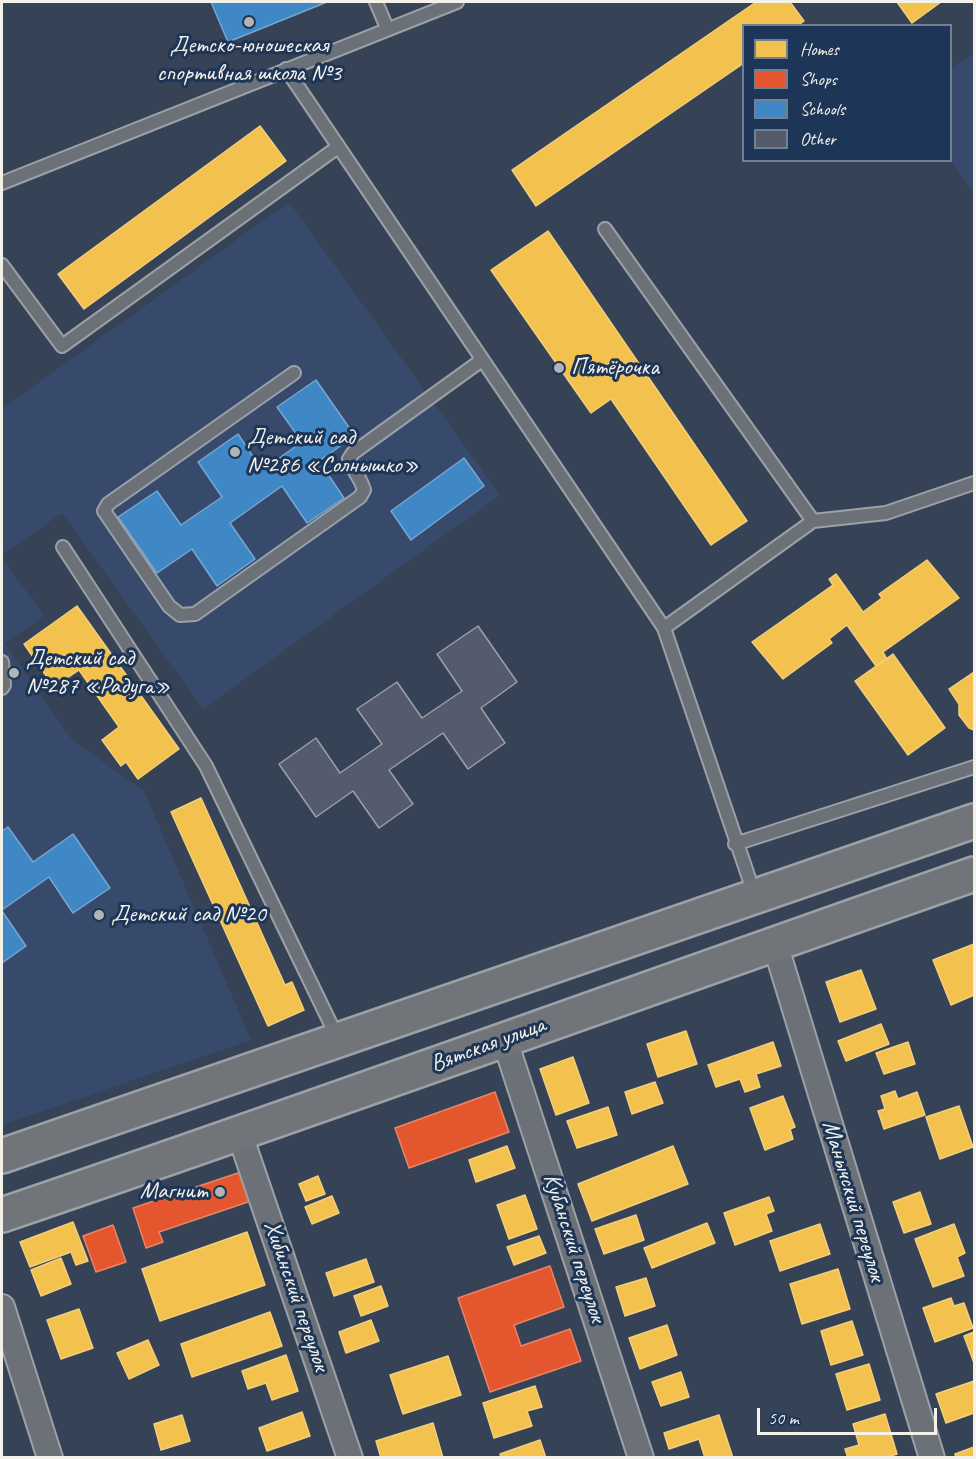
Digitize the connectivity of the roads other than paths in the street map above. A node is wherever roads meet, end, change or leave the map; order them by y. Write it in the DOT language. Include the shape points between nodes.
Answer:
graph roads {
  1 [pos="376,2"];
  2 [pos="457,2"];
  3 [pos="387,28"];
  4 [pos="286,69"];
  5 [pos="338,147"];
  6 [pos="2,183"];
  7 [pos="605,229"];
  8 [pos="2,265"];
  9 [pos="482,360"];
  10 [pos="294,373"];
  11 [pos="975,483"];
  12 [pos="813,521"];
  13 [pos="63,547"];
  14 [pos="664,628"];
  15 [pos="2,662"];
  16 [pos="2,688"];
  17 [pos="975,767"];
  18 [pos="975,821"];
  19 [pos="735,844"];
  20 [pos="975,874"];
  21 [pos="756,898"];
  22 [pos="775,944"];
  23 [pos="504,1038"];
  24 [pos="339,1040"];
  25 [pos="240,1135"];
  26 [pos="2,1156"];
  27 [pos="2,1215"];
  28 [pos="2,1308"];
  29 [pos="50,1458"];
  30 [pos="350,1458"];
  31 [pos="641,1458"];
  32 [pos="932,1458"];
  1 -- 3 [label="lane"];
  2 -- 3 [label="lane"];
  3 -- 4 [label="lane"];
  4 -- 5 [label="lane"];
  4 -- 6 [label="lane"];
  5 -- 8 [label="lane" via="62,346"];
  5 -- 9 [label="lane"];
  7 -- 12 [label="lane"];
  9 -- 10 [label="lane" via="353,453 349,459 364,490 360,497 195,614 180,615 169,606 104,511 108,504"];
  9 -- 14 [label="lane"];
  11 -- 12 [label="lane" via="886,513"];
  12 -- 14 [label="lane"];
  13 -- 24 [label="lane" via="206,766"];
  14 -- 19 [label="lane"];
  15 -- 16 [label="lane"];
  17 -- 19 [label="lane"];
  18 -- 21 [label="main road"];
  19 -- 21 [label="lane"];
  20 -- 22 [label="main road, Вятская улица"];
  21 -- 24 [label="main road"];
  22 -- 23 [label="main road, Вятская улица"];
  22 -- 32 [label="street, Манычский переулок"];
  23 -- 25 [label="main road, Вятская улица"];
  23 -- 31 [label="street, Кубанский переулок"];
  24 -- 26 [label="main road"];
  25 -- 27 [label="main road, Вятская улица"];
  25 -- 30 [label="street, Хибинский переулок"];
  28 -- 29 [label="street"];
}
